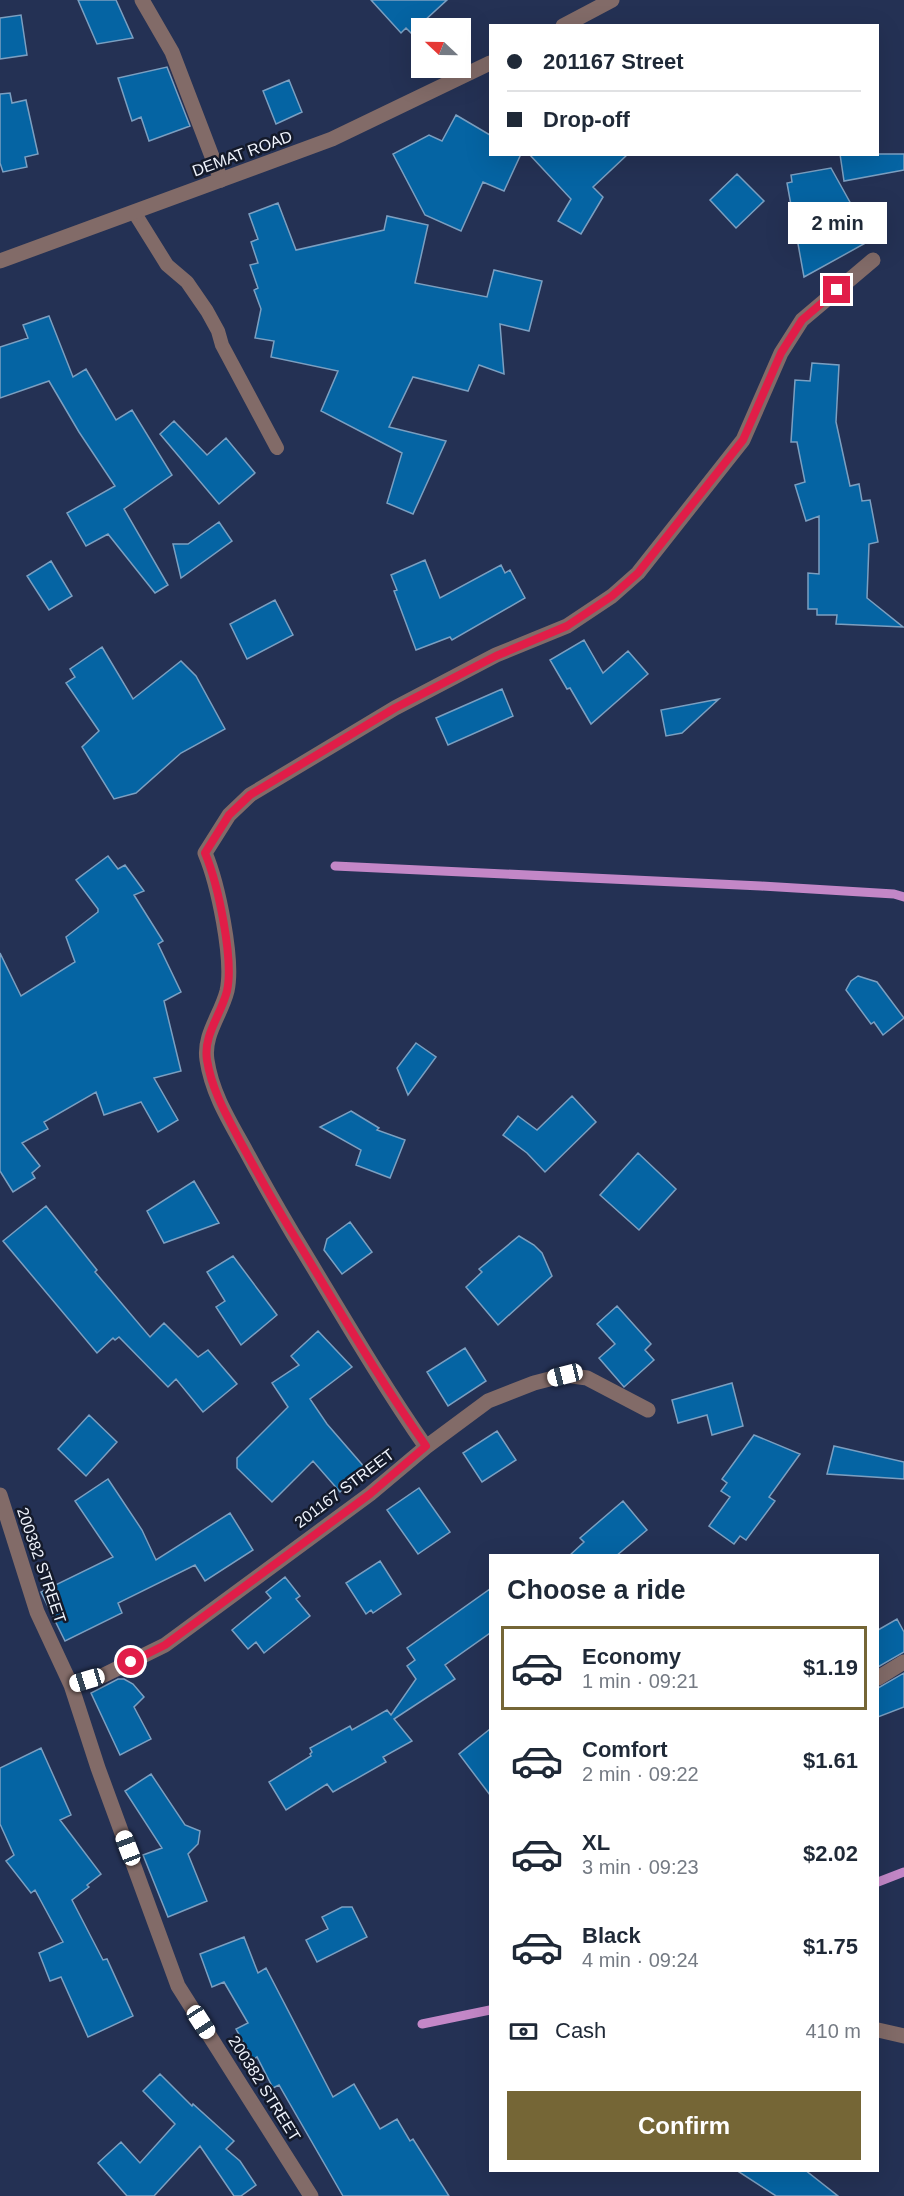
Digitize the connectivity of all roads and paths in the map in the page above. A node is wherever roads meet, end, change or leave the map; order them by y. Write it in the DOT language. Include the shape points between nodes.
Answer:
graph roads {
  1 [pos="142,0"];
  2 [pos="612,0"];
  3 [pos="567,24"];
  4 [pos="489,63"];
  5 [pos="221,180"];
  6 [pos="134,212"];
  7 [pos="873,260"];
  8 [pos="0,261"];
  9 [pos="277,447"];
  10 [pos="648,1410"];
  11 [pos="426,1446"];
  12 [pos="0,1495"];
  13 [pos="904,1662"];
  14 [pos="879,1676"];
  15 [pos="71,1685"];
  16 [pos="879,2030"];
  17 [pos="904,2036"];
  18 [pos="311,2196"];
  1 -- 5 [label="street" via="172,52"];
  2 -- 3 [label="street"];
  4 -- 5 [label="street, DEMAT ROAD" via="332,139"];
  5 -- 6 [label="street, DEMAT ROAD"];
  6 -- 8 [label="street, DEMAT ROAD"];
  6 -- 9 [label="lane" via="167,265 187,282 207,311"];
  7 -- 11 [label="street" via="802,320 781,353 743,440 638,573 567,626 496,656 395,708 250,795 229,815 205,853 214,876 228,959 227,990 208,1035 206,1058 215,1095 277,1208 390,1395"];
  10 -- 11 [label="street, 201167 STREET" via="587,1378 565,1375 488,1401"];
  11 -- 15 [label="street, 201167 STREET" via="370,1494 165,1645 102,1676"];
  12 -- 15 [label="street, 200382 STREET" via="37,1612"];
  13 -- 14 [label="street"];
  15 -- 18 [label="street, 200382 STREET" via="178,1986"];
  16 -- 17 [label="street"];
}
